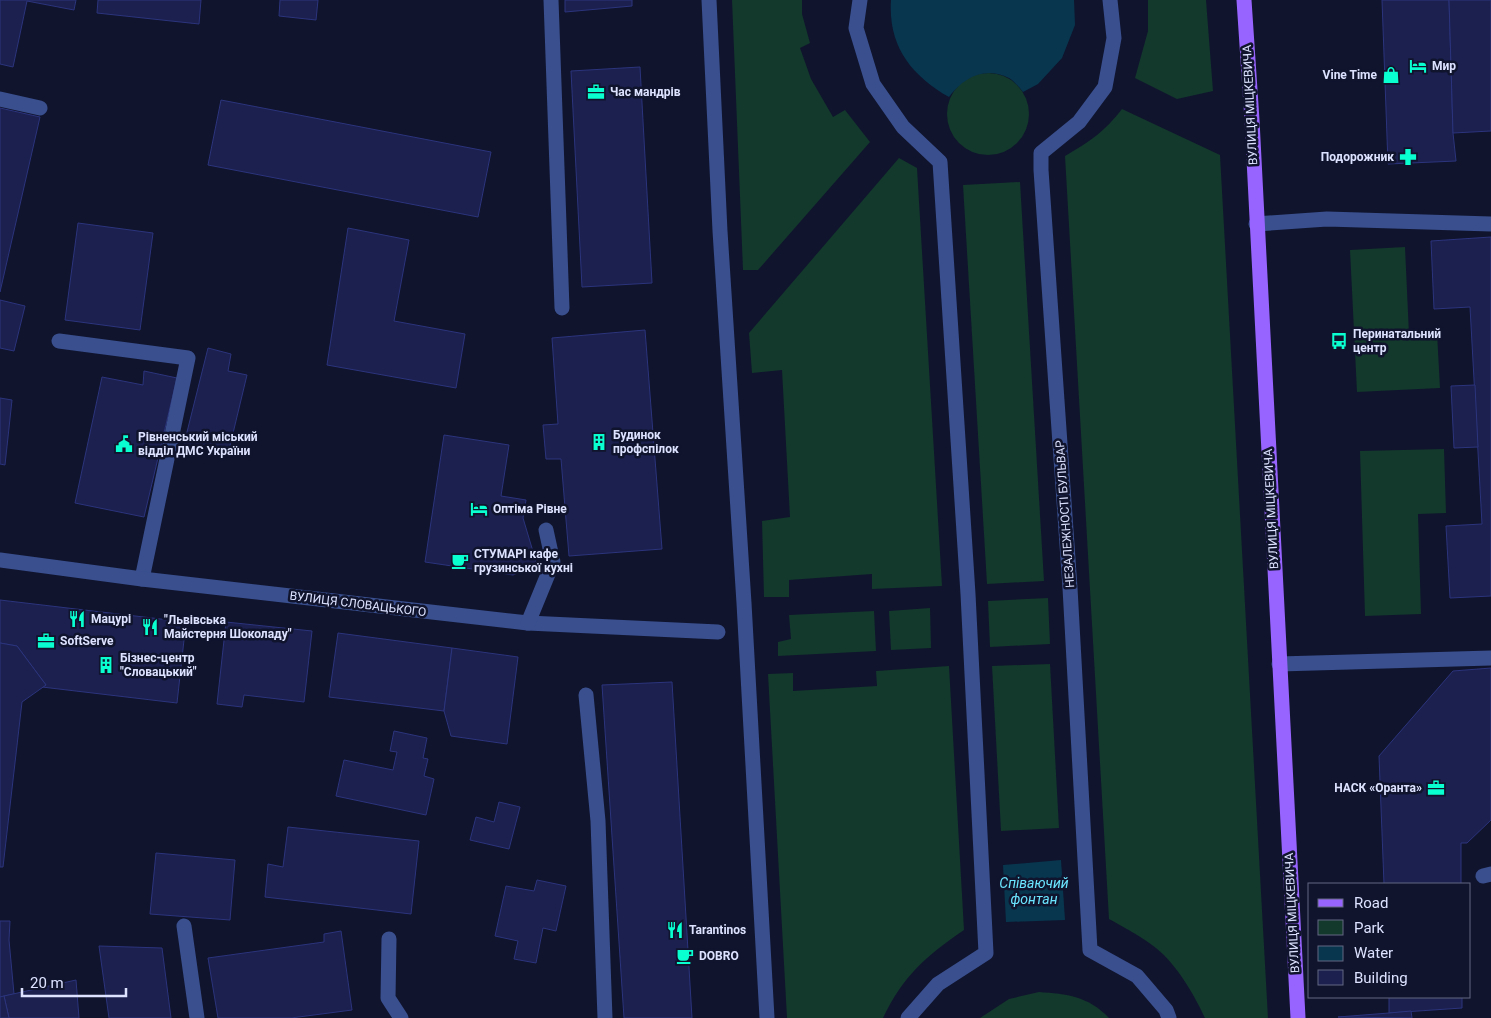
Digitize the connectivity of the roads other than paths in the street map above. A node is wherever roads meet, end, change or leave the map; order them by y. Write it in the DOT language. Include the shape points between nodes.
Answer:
graph roads {
  1 [pos="551,0"];
  2 [pos="709,0"];
  3 [pos="860,0"];
  4 [pos="1110,0"];
  5 [pos="1244,0"];
  6 [pos="0,99"];
  7 [pos="40,108"];
  8 [pos="1256,224"];
  9 [pos="1491,224"];
  10 [pos="562,308"];
  11 [pos="58,341"];
  12 [pos="546,530"];
  13 [pos="0,560"];
  14 [pos="142,579"];
  15 [pos="528,623"];
  16 [pos="718,632"];
  17 [pos="1491,658"];
  18 [pos="1280,664"];
  19 [pos="586,695"];
  20 [pos="184,926"];
  21 [pos="389,939"];
  22 [pos="197,1018"];
  23 [pos="401,1018"];
  24 [pos="605,1018"];
  25 [pos="767,1018"];
  26 [pos="908,1018"];
  27 [pos="1169,1018"];
  28 [pos="1298,1018"];
  1 -- 10 [label="street"];
  2 -- 25 [label="street"];
  3 -- 26 [label="street" via="856,28 873,84 903,127 940,162 968,594 986,953 938,984"];
  4 -- 27 [label="street, НЕЗАЛЕЖНОСТІ БУЛЬВАР" via="1114,38 1105,87 1079,122 1040,153 1070,588 1090,950 1137,976"];
  5 -- 8 [label="main road, ВУЛИЦЯ МІЦКЕВИЧА"];
  6 -- 7 [label="street"];
  8 -- 9 [label="street" via="1327,219"];
  8 -- 18 [label="main road, ВУЛИЦЯ МІЦКЕВИЧА"];
  11 -- 14 [label="street" via="188,358"];
  12 -- 15 [label="street" via="553,562"];
  13 -- 14 [label="street, ВУЛИЦЯ СЛОВАЦЬКОГО"];
  14 -- 15 [label="street, ВУЛИЦЯ СЛОВАЦЬКОГО"];
  15 -- 16 [label="street, ВУЛИЦЯ СЛОВАЦЬКОГО"];
  17 -- 18 [label="street"];
  18 -- 28 [label="main road, ВУЛИЦЯ МІЦКЕВИЧА"];
  19 -- 24 [label="street" via="598,821"];
  20 -- 22 [label="street"];
  21 -- 23 [label="street" via="388,998"];
}
